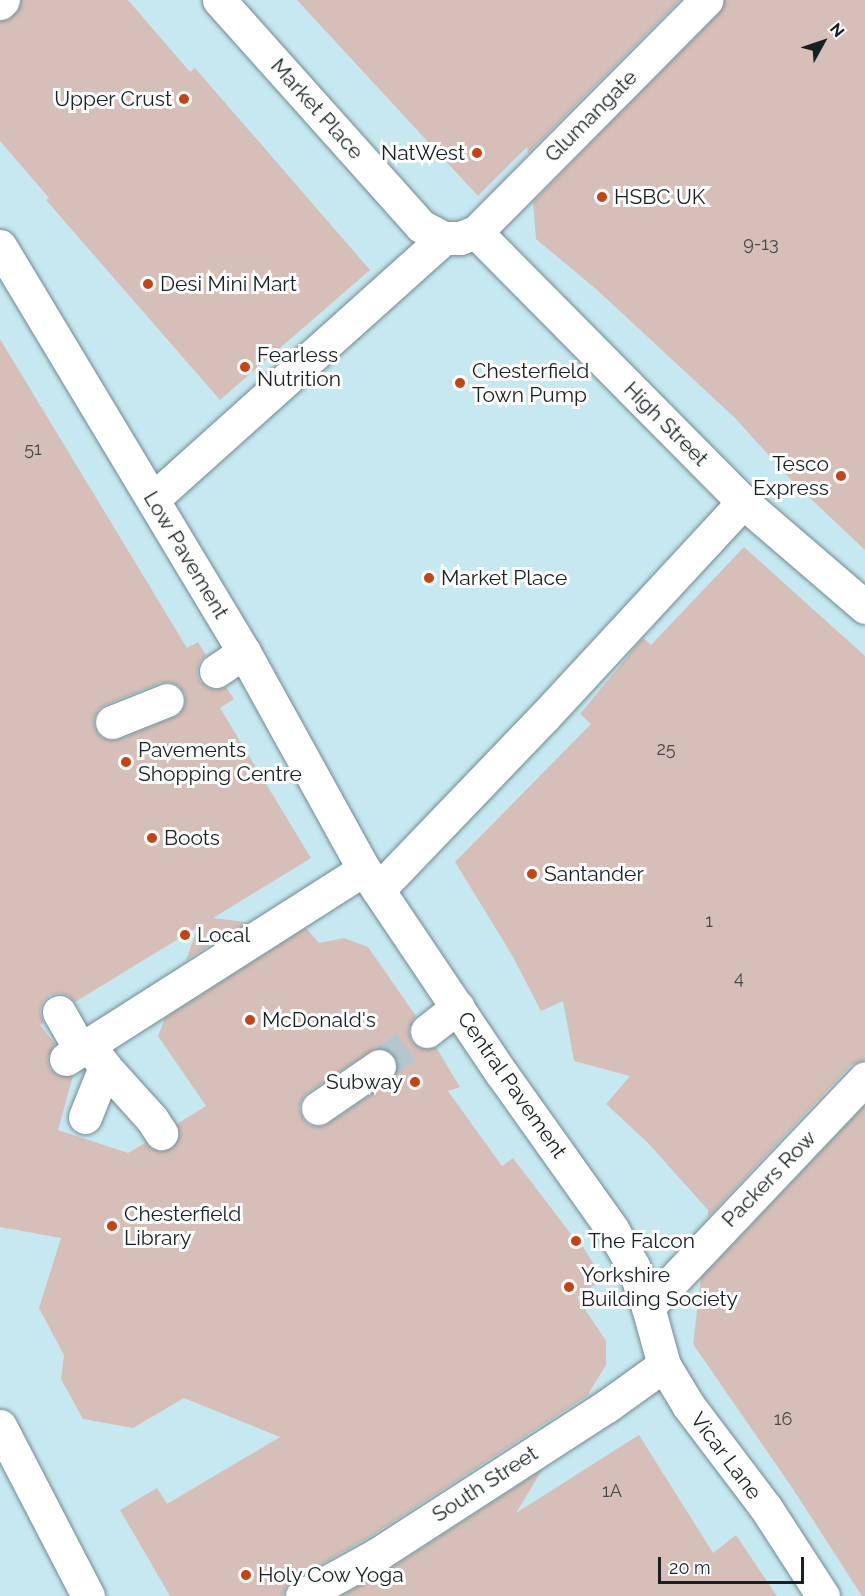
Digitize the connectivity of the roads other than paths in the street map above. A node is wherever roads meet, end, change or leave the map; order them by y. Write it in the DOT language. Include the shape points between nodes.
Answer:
graph roads {
  1 [pos="219,0"];
  2 [pos="706,0"];
  3 [pos="476,232"];
  4 [pos="444,238"];
  5 [pos="0,246"];
  6 [pos="153,500"];
  7 [pos="743,502"];
  8 [pos="865,607"];
  9 [pos="244,652"];
  10 [pos="216,670"];
  11 [pos="167,700"];
  12 [pos="112,722"];
  13 [pos="371,879"];
  14 [pos="458,1007"];
  15 [pos="59,1012"];
  16 [pos="427,1031"];
  17 [pos="85,1055"];
  18 [pos="378,1066"];
  19 [pos="865,1078"];
  20 [pos="318,1108"];
  21 [pos="85,1118"];
  22 [pos="161,1133"];
  23 [pos="648,1307"];
  24 [pos="664,1365"];
  25 [pos="0,1426"];
  26 [pos="87,1596"];
  27 [pos="302,1596"];
  28 [pos="823,1596"];
  1 -- 4 [label="street, Market Place" via="420,226"];
  2 -- 3 [label="street, Glumangate"];
  3 -- 4 [label="street"];
  3 -- 7 [label="street, High Street"];
  4 -- 6 [label="street"];
  5 -- 6 [label="street, Low Pavement"];
  6 -- 9 [label="street, Low Pavement"];
  7 -- 8 [label="street, High Street"];
  7 -- 13 [label="street" via="545,716"];
  9 -- 10 [label="street"];
  9 -- 13 [label="street, Low Pavement"];
  11 -- 12 [label="street"];
  13 -- 14 [label="street, Central Pavement"];
  13 -- 17 [label="street"];
  14 -- 16 [label="street"];
  14 -- 23 [label="street, Central Pavement" via="612,1229 633,1266"];
  15 -- 17 [label="street"];
  17 -- 21 [label="street"];
  17 -- 22 [label="street" via="152,1119"];
  18 -- 20 [label="street"];
  19 -- 23 [label="street, Packers Row"];
  23 -- 24 [label="street, Vicar Lane"];
  24 -- 27 [label="street, South Street" via="378,1554"];
  24 -- 28 [label="street, Vicar Lane"];
  25 -- 26 [label="street"];
}
